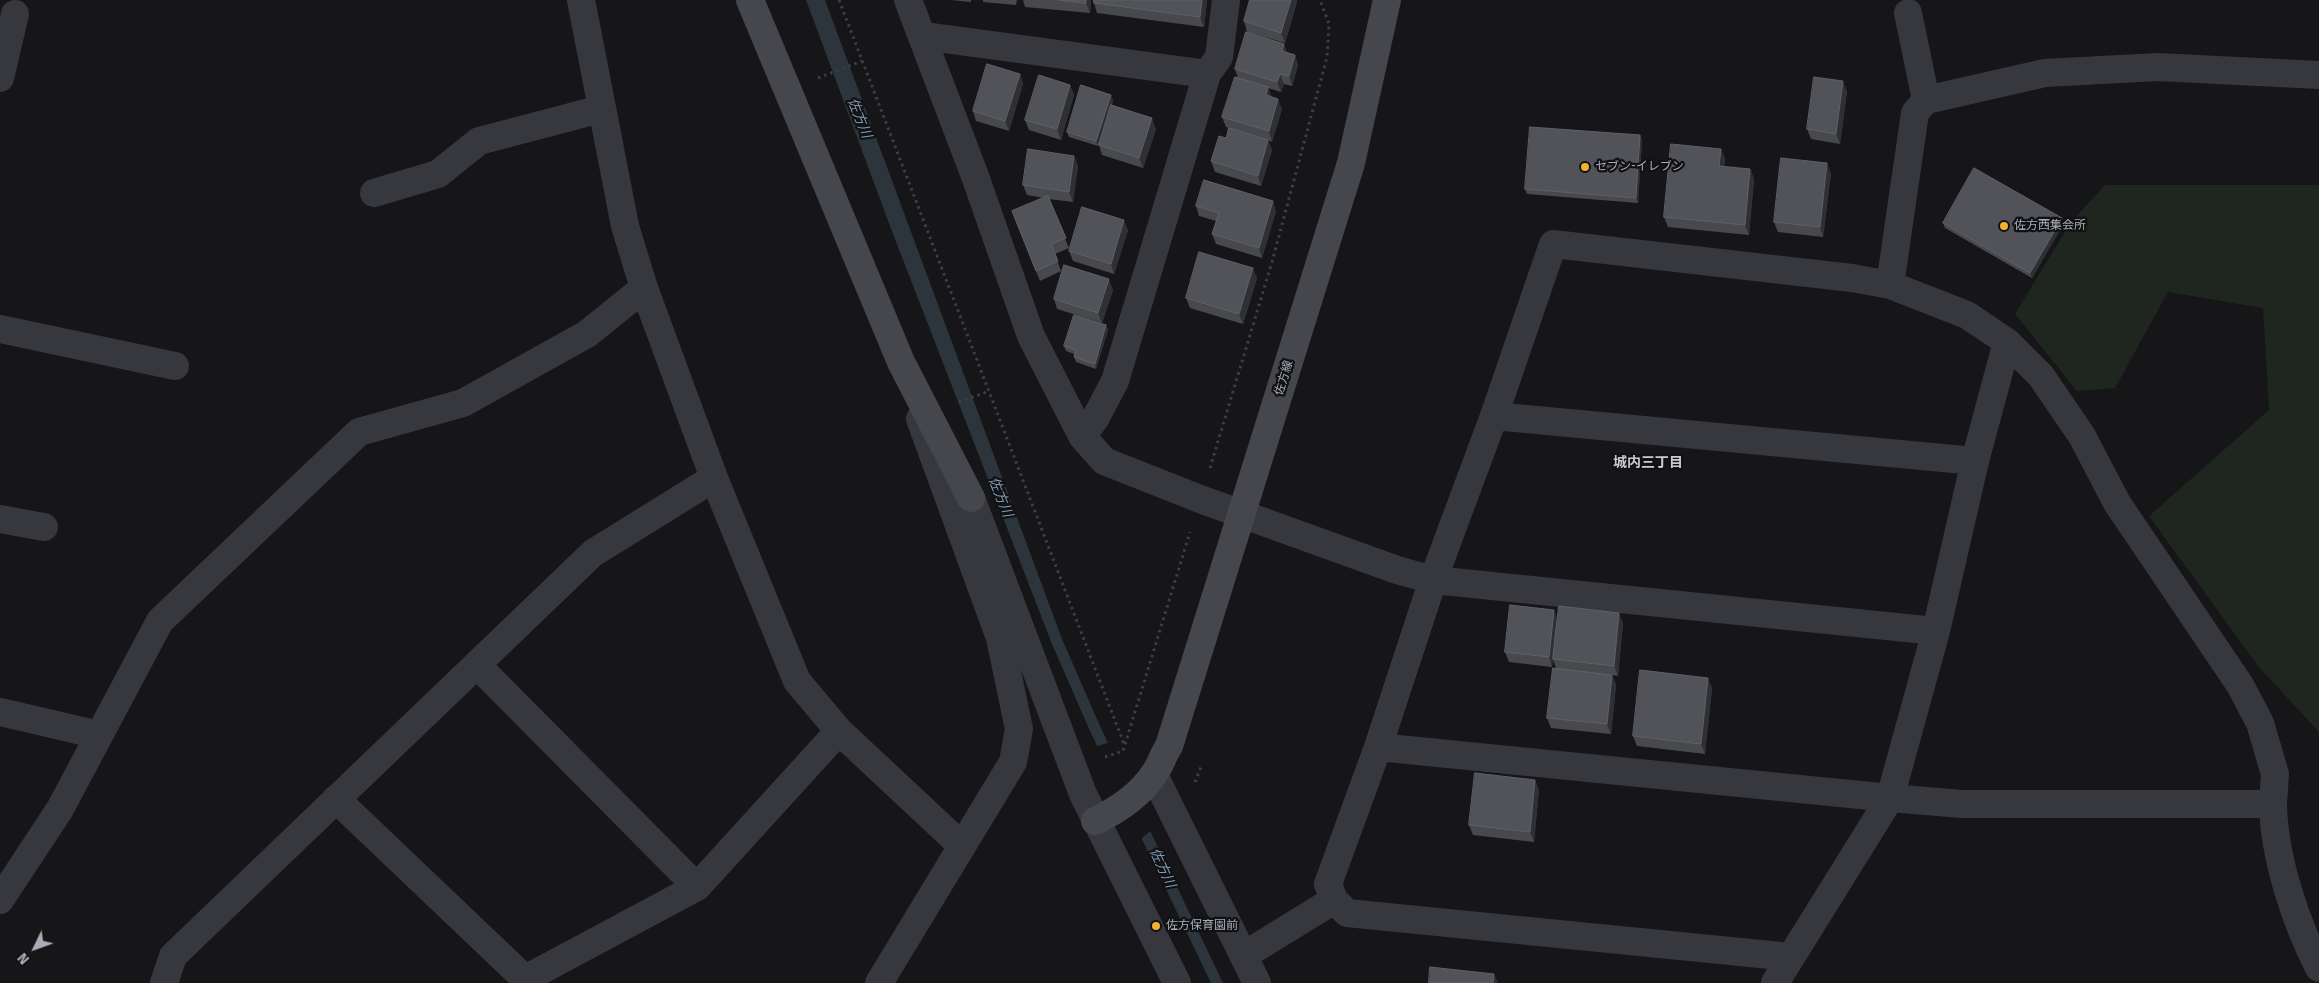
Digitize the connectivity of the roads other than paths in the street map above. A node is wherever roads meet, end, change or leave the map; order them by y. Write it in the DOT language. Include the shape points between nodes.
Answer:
graph roads {
  1 [pos="581,0"];
  2 [pos="750,0"];
  3 [pos="908,0"];
  4 [pos="1226,0"];
  5 [pos="1387,0"];
  6 [pos="1908,12"];
  7 [pos="15,14"];
  8 [pos="923,36"];
  9 [pos="1207,74"];
  10 [pos="2319,75"];
  11 [pos="0,78"];
  12 [pos="1926,100"];
  13 [pos="601,109"];
  14 [pos="374,193"];
  15 [pos="1890,285"];
  16 [pos="644,288"];
  17 [pos="0,329"];
  18 [pos="891,339"];
  19 [pos="2007,342"];
  20 [pos="175,366"];
  21 [pos="1494,416"];
  22 [pos="1082,436"];
  23 [pos="1975,461"];
  24 [pos="714,478"];
  25 [pos="1242,512"];
  26 [pos="0,519"];
  27 [pos="44,528"];
  28 [pos="1433,580"];
  29 [pos="1936,631"];
  30 [pos="477,665"];
  31 [pos="0,712"];
  32 [pos="839,731"];
  33 [pos="99,735"];
  34 [pos="1378,747"];
  35 [pos="1148,781"];
  36 [pos="1890,798"];
  37 [pos="336,799"];
  38 [pos="2272,804"];
  39 [pos="1100,818"];
  40 [pos="962,846"];
  41 [pos="697,887"];
  42 [pos="0,900"];
  43 [pos="1334,900"];
  44 [pos="1256,948"];
  45 [pos="1790,957"];
  46 [pos="2319,968"];
  47 [pos="164,983"];
  48 [pos="879,983"];
  49 [pos="1178,983"];
  50 [pos="1257,983"];
  51 [pos="1775,983"];
  1 -- 13 [label="street"];
  2 -- 18 [label="street"];
  3 -- 8 [label="street"];
  4 -- 9 [label="street" via="1219,57"];
  5 -- 25 [label="street, 佐方線" via="1351,163"];
  6 -- 12 [label="street"];
  7 -- 11 [label="street"];
  8 -- 9 [label="street"];
  8 -- 22 [label="street" via="1032,336"];
  9 -- 22 [label="street" via="1115,381 1096,419"];
  10 -- 12 [label="street" via="2157,67 2045,72"];
  12 -- 15 [label="street" via="1915,113"];
  13 -- 14 [label="street" via="479,141 438,174"];
  13 -- 16 [label="street" via="625,226"];
  15 -- 19 [label="street" via="1967,315"];
  15 -- 21 [label="street" via="1553,244"];
  16 -- 24 [label="street"];
  16 -- 33 [label="street" via="587,334 463,402 359,432 160,621"];
  17 -- 20 [label="street"];
  18 -- 39 [label="street" via="971,498 1083,794"];
  18 -- 40 [label="street" via="1000,638 1020,729 1013,762"];
  19 -- 23 [label="street"];
  19 -- 38 [label="street" via="2046,384 2082,436 2117,503 2240,685 2260,723 2275,774"];
  21 -- 23 [label="street"];
  21 -- 28 [label="street"];
  22 -- 25 [label="street" via="1104,461"];
  23 -- 29 [label="street"];
  24 -- 30 [label="street" via="593,553"];
  24 -- 32 [label="street" via="797,681"];
  25 -- 28 [label="street"];
  25 -- 35 [label="street, 佐方線" via="1165,751"];
  26 -- 27 [label="street"];
  28 -- 29 [label="street"];
  28 -- 34 [label="street"];
  29 -- 36 [label="street"];
  30 -- 37 [label="street"];
  30 -- 41 [label="street"];
  31 -- 33 [label="street"];
  32 -- 40 [label="street"];
  32 -- 41 [label="street"];
  33 -- 42 [label="street" via="60,808"];
  34 -- 36 [label="street"];
  34 -- 43 [label="street" via="1328,884"];
  35 -- 39 [label="street" via="1132,799"];
  35 -- 50 [label="street"];
  36 -- 38 [label="street" via="1962,804"];
  36 -- 45 [label="street"];
  37 -- 41 [label="street" via="525,979"];
  37 -- 47 [label="street" via="173,956"];
  38 -- 46 [label="street" via="2273,827 2288,886 2305,941"];
  39 -- 49 [label="street"];
  40 -- 48 [label="street"];
  43 -- 44 [label="street"];
  43 -- 45 [label="street" via="1347,913"];
  45 -- 51 [label="street"];
}
